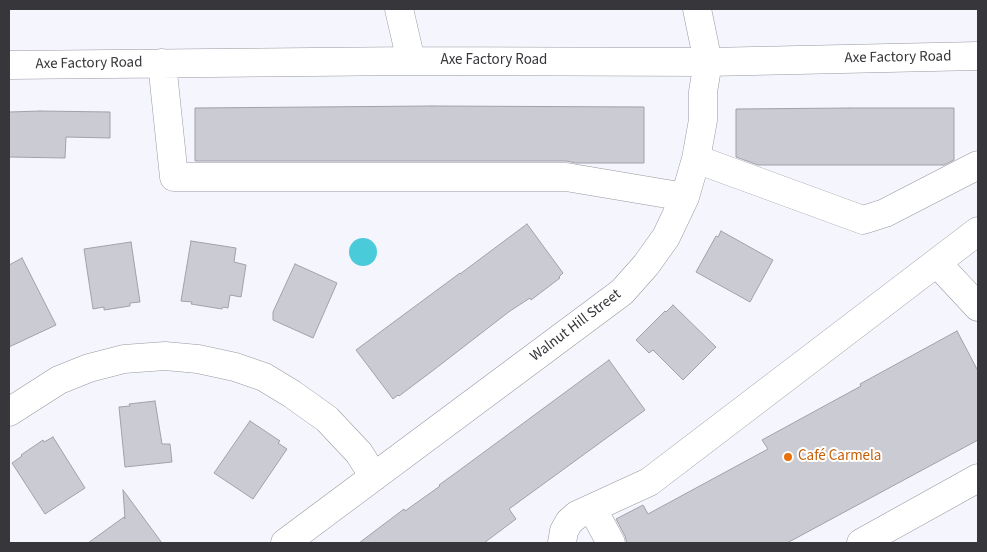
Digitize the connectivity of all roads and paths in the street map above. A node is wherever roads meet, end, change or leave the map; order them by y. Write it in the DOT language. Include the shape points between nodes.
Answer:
graph roads {
  1 [pos="400,9"];
  2 [pos="697,9"];
  3 [pos="978,56"];
  4 [pos="411,61"];
  5 [pos="708,62"];
  6 [pos="162,63"];
  7 [pos="9,65"];
  8 [pos="696,159"];
  9 [pos="978,165"];
  10 [pos="685,197"];
  11 [pos="978,231"];
  12 [pos="937,263"];
  13 [pos="978,307"];
  14 [pos="9,412"];
  15 [pos="374,476"];
  16 [pos="978,478"];
  17 [pos="592,508"];
  18 [pos="285,543"];
  19 [pos="562,543"];
  20 [pos="611,543"];
  21 [pos="861,543"];
  1 -- 4 [label="street"];
  2 -- 5 [label="street, Walnut Hill Street"];
  3 -- 5 [label="street, Axe Factory Road"];
  4 -- 5 [label="street, Axe Factory Road"];
  4 -- 6 [label="street, Axe Factory Road"];
  5 -- 8 [label="street, Walnut Hill Street"];
  6 -- 7 [label="street, Axe Factory Road"];
  6 -- 10 [label="street" via="174,177 566,177"];
  8 -- 9 [label="street" via="863,220"];
  8 -- 10 [label="street, Walnut Hill Street"];
  10 -- 15 [label="street, Walnut Hill Street" via="666,237 622,292"];
  11 -- 12 [label="street"];
  12 -- 13 [label="street"];
  12 -- 17 [label="street" via="649,482"];
  14 -- 15 [label="street" via="59,380 124,358 165,356 198,359 264,377 292,394 327,420 359,453"];
  15 -- 18 [label="street, Walnut Hill Street"];
  16 -- 21 [label="street"];
  17 -- 19 [label="street" via="569,522"];
  17 -- 20 [label="street"];
}
